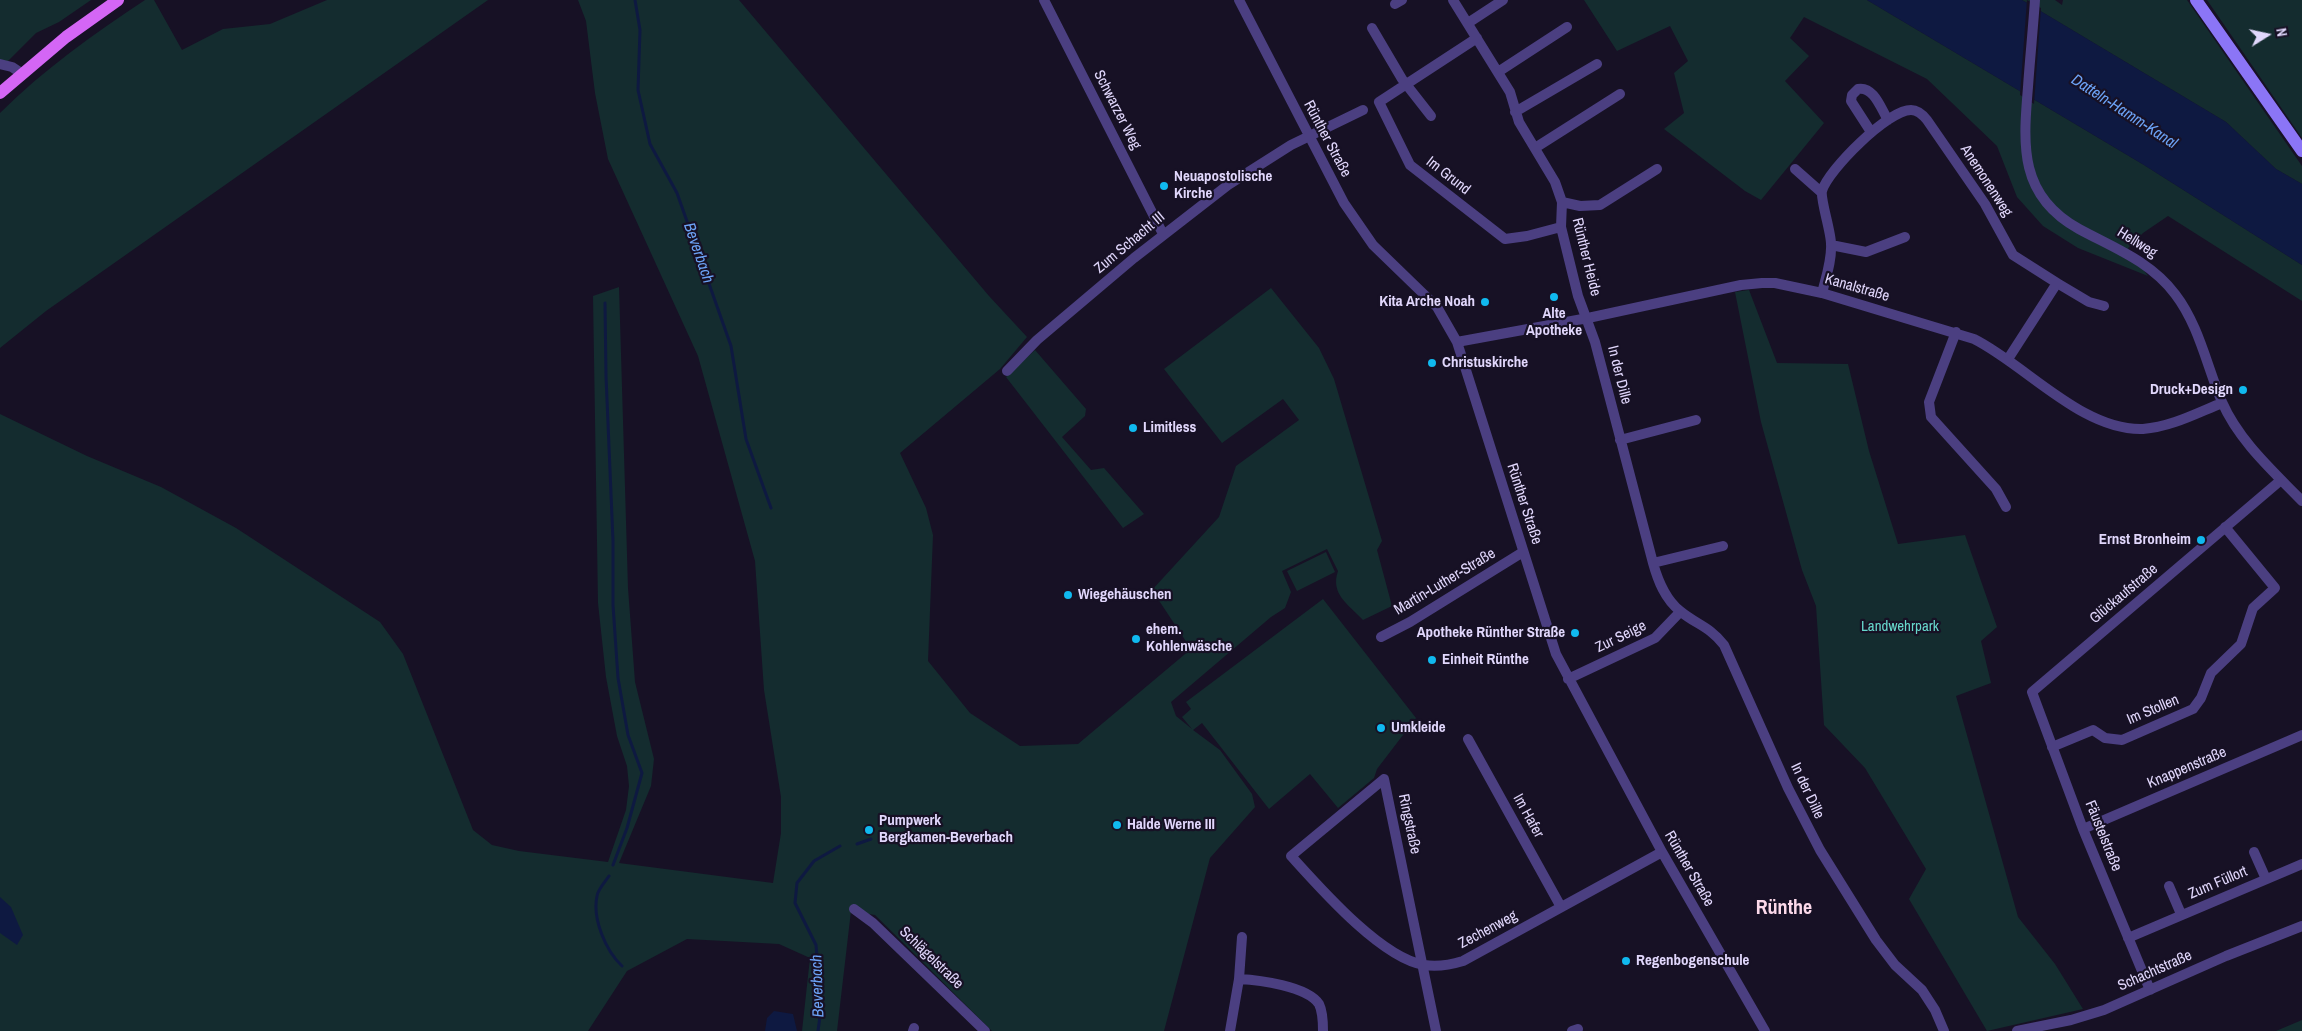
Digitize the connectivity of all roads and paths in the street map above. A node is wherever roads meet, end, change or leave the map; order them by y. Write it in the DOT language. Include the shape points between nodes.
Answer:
graph roads {
  1 [pos="118,0"];
  2 [pos="1044,0"];
  3 [pos="1239,0"];
  4 [pos="1453,0"];
  5 [pos="1503,0"];
  6 [pos="2035,0"];
  7 [pos="2196,0"];
  8 [pos="1468,23"];
  9 [pos="1567,27"];
  10 [pos="1372,28"];
  11 [pos="1477,38"];
  12 [pos="0,64"];
  13 [pos="1597,64"];
  14 [pos="1498,72"];
  15 [pos="21,73"];
  16 [pos="1408,84"];
  17 [pos="0,92"];
  18 [pos="1620,94"];
  19 [pos="1363,110"];
  20 [pos="1515,112"];
  21 [pos="1431,116"];
  22 [pos="1888,120"];
  23 [pos="1871,132"];
  24 [pos="1309,137"];
  25 [pos="1535,148"];
  26 [pos="2302,151"];
  27 [pos="1656,169"];
  28 [pos="1795,169"];
  29 [pos="1822,192"];
  30 [pos="1562,202"];
  31 [pos="1561,227"];
  32 [pos="1163,234"];
  33 [pos="1905,237"];
  34 [pos="1831,245"];
  35 [pos="2057,283"];
  36 [pos="1822,293"];
  37 [pos="2104,306"];
  38 [pos="1588,318"];
  39 [pos="1956,332"];
  40 [pos="1457,342"];
  41 [pos="2008,359"];
  42 [pos="1007,371"];
  43 [pos="2222,403"];
  44 [pos="1696,420"];
  45 [pos="1620,440"];
  46 [pos="2281,480"];
  47 [pos="2302,501"];
  48 [pos="2006,507"];
  49 [pos="2225,527"];
  50 [pos="1723,546"];
  51 [pos="1524,552"];
  52 [pos="1653,563"];
  53 [pos="1680,612"];
  54 [pos="1380,637"];
  55 [pos="1568,679"];
  56 [pos="2032,692"];
  57 [pos="2302,735"];
  58 [pos="1468,739"];
  59 [pos="2052,747"];
  60 [pos="2083,829"];
  61 [pos="1662,852"];
  62 [pos="2254,852"];
  63 [pos="1291,856"];
  64 [pos="2302,864"];
  65 [pos="2266,879"];
  66 [pos="2169,886"];
  67 [pos="1561,907"];
  68 [pos="854,909"];
  69 [pos="2181,914"];
  70 [pos="2302,926"];
  71 [pos="1242,937"];
  72 [pos="2128,938"];
  73 [pos="1423,965"];
  74 [pos="1239,979"];
  75 [pos="2150,990"];
  76 [pos="980,1029"];
  77 [pos="1230,1031"];
  78 [pos="1323,1031"];
  79 [pos="1436,1031"];
  80 [pos="1765,1031"];
  81 [pos="1944,1031"];
  82 [pos="2017,1031"];
  1 -- 15 [label="main road"];
  2 -- 32 [label="street, Schwarzer Weg"];
  3 -- 24 [label="street, Rünther Straße"];
  4 -- 8 [label="street, Rünther Heide"];
  5 -- 8 [label="street"];
  6 -- 43 [label="street, Hellweg" via="2025,120 2027,164 2044,199 2069,223 2138,259 2175,293 2190,320"];
  7 -- 26 [label="main road"];
  8 -- 11 [label="street, Rünther Heide"];
  9 -- 14 [label="street"];
  10 -- 16 [label="street"];
  11 -- 14 [label="street, Rünther Heide"];
  11 -- 16 [label="street, Im Grund"];
  12 -- 15 [label="street"];
  13 -- 20 [label="street"];
  14 -- 20 [label="street, Rünther Heide" via="1510,92"];
  15 -- 17 [label="main road"];
  16 -- 21 [label="street"];
  16 -- 31 [label="street, Im Grund" via="1379,102 1410,165 1505,239"];
  18 -- 25 [label="street"];
  19 -- 24 [label="street"];
  20 -- 25 [label="street, Rünther Heide"];
  22 -- 23 [label="street, Anemonenweg"];
  22 -- 23 [label="street" via="1872,94 1858,89 1852,100"];
  22 -- 35 [label="street, Anemonenweg" via="1912,110 1921,113 1985,204 2013,255"];
  23 -- 29 [label="street, Anemonenweg"];
  24 -- 32 [label="street, Zum Schacht III" via="1228,185"];
  24 -- 40 [label="street, Rünther Straße" via="1359,226 1373,245 1437,306"];
  25 -- 30 [label="street, Rünther Heide" via="1555,182"];
  27 -- 30 [label="street, Rünther Heide" via="1600,205 1580,206"];
  28 -- 29 [label="street"];
  29 -- 34 [label="street"];
  30 -- 31 [label="street, Rünther Heide"];
  31 -- 38 [label="street, Rünther Heide" via="1578,296"];
  32 -- 42 [label="street, Zum Schacht III" via="1037,340"];
  33 -- 34 [label="street" via="1866,252"];
  34 -- 36 [label="street"];
  35 -- 37 [label="street, Anemonenweg" via="2089,302"];
  35 -- 41 [label="street"];
  36 -- 38 [label="street, Kanalstraße" via="1775,283 1752,283"];
  36 -- 39 [label="street, Kanalstraße"];
  38 -- 40 [label="street, Kanalstraße"];
  38 -- 45 [label="street, In der Dille"];
  39 -- 41 [label="street, Kanalstraße"];
  39 -- 48 [label="street" via="1929,402 1931,417 1996,489"];
  40 -- 51 [label="street, Rünther Straße"];
  41 -- 43 [label="street, Kanalstraße" via="2066,402 2110,424 2129,428 2168,424"];
  43 -- 46 [label="street, Hellweg" via="2248,445"];
  44 -- 45 [label="street"];
  45 -- 52 [label="street, In der Dille"];
  46 -- 47 [label="street, Hellweg"];
  46 -- 49 [label="street, Glückaufstraße"];
  49 -- 56 [label="street, Glückaufstraße"];
  49 -- 59 [label="street, Im Stollen" via="2275,588 2253,608 2241,644 2211,672 2198,704 2188,713 2122,740 2105,738 2093,730"];
  50 -- 52 [label="street"];
  51 -- 54 [label="street, Martin-Luther-Straße"];
  51 -- 55 [label="street, Rünther Straße" via="1556,654"];
  52 -- 53 [label="street, In der Dille" via="1663,592"];
  53 -- 55 [label="street, Zur Seige" via="1655,638"];
  53 -- 81 [label="street, In der Dille" via="1708,628 1724,645 1788,788 1820,850 1876,940 1922,990"];
  55 -- 61 [label="street, Rünther Straße"];
  56 -- 59 [label="street, Fäustelstraße"];
  57 -- 60 [label="street, Knappenstraße"];
  58 -- 67 [label="street, Im Hafer"];
  59 -- 60 [label="street, Fäustelstraße"];
  60 -- 72 [label="street, Fäustelstraße"];
  61 -- 67 [label="street, Zechenweg"];
  61 -- 80 [label="street, Rünther Straße"];
  62 -- 65 [label="street, Zum Füllort"];
  63 -- 73 [label="street, Zechenweg" via="1342,910 1370,934 1396,954"];
  63 -- 73 [label="street, Ringstraße" via="1384,779"];
  64 -- 65 [label="street, Zum Füllort"];
  65 -- 69 [label="street, Zum Füllort"];
  66 -- 69 [label="street, Zum Füllort"];
  67 -- 73 [label="street, Zechenweg" via="1463,961"];
  68 -- 76 [label="street, Schlägelstraße" via="873,923"];
  69 -- 72 [label="street, Zum Füllort"];
  70 -- 75 [label="street, Schachtstraße"];
  71 -- 74 [label="street"];
  72 -- 75 [label="street, Fäustelstraße"];
  73 -- 79 [label="street"];
  74 -- 77 [label="street"];
  74 -- 78 [label="street" via="1280,985 1314,999 1320,1006"];
  75 -- 82 [label="street, Schachtstraße" via="2088,1016"];
}
